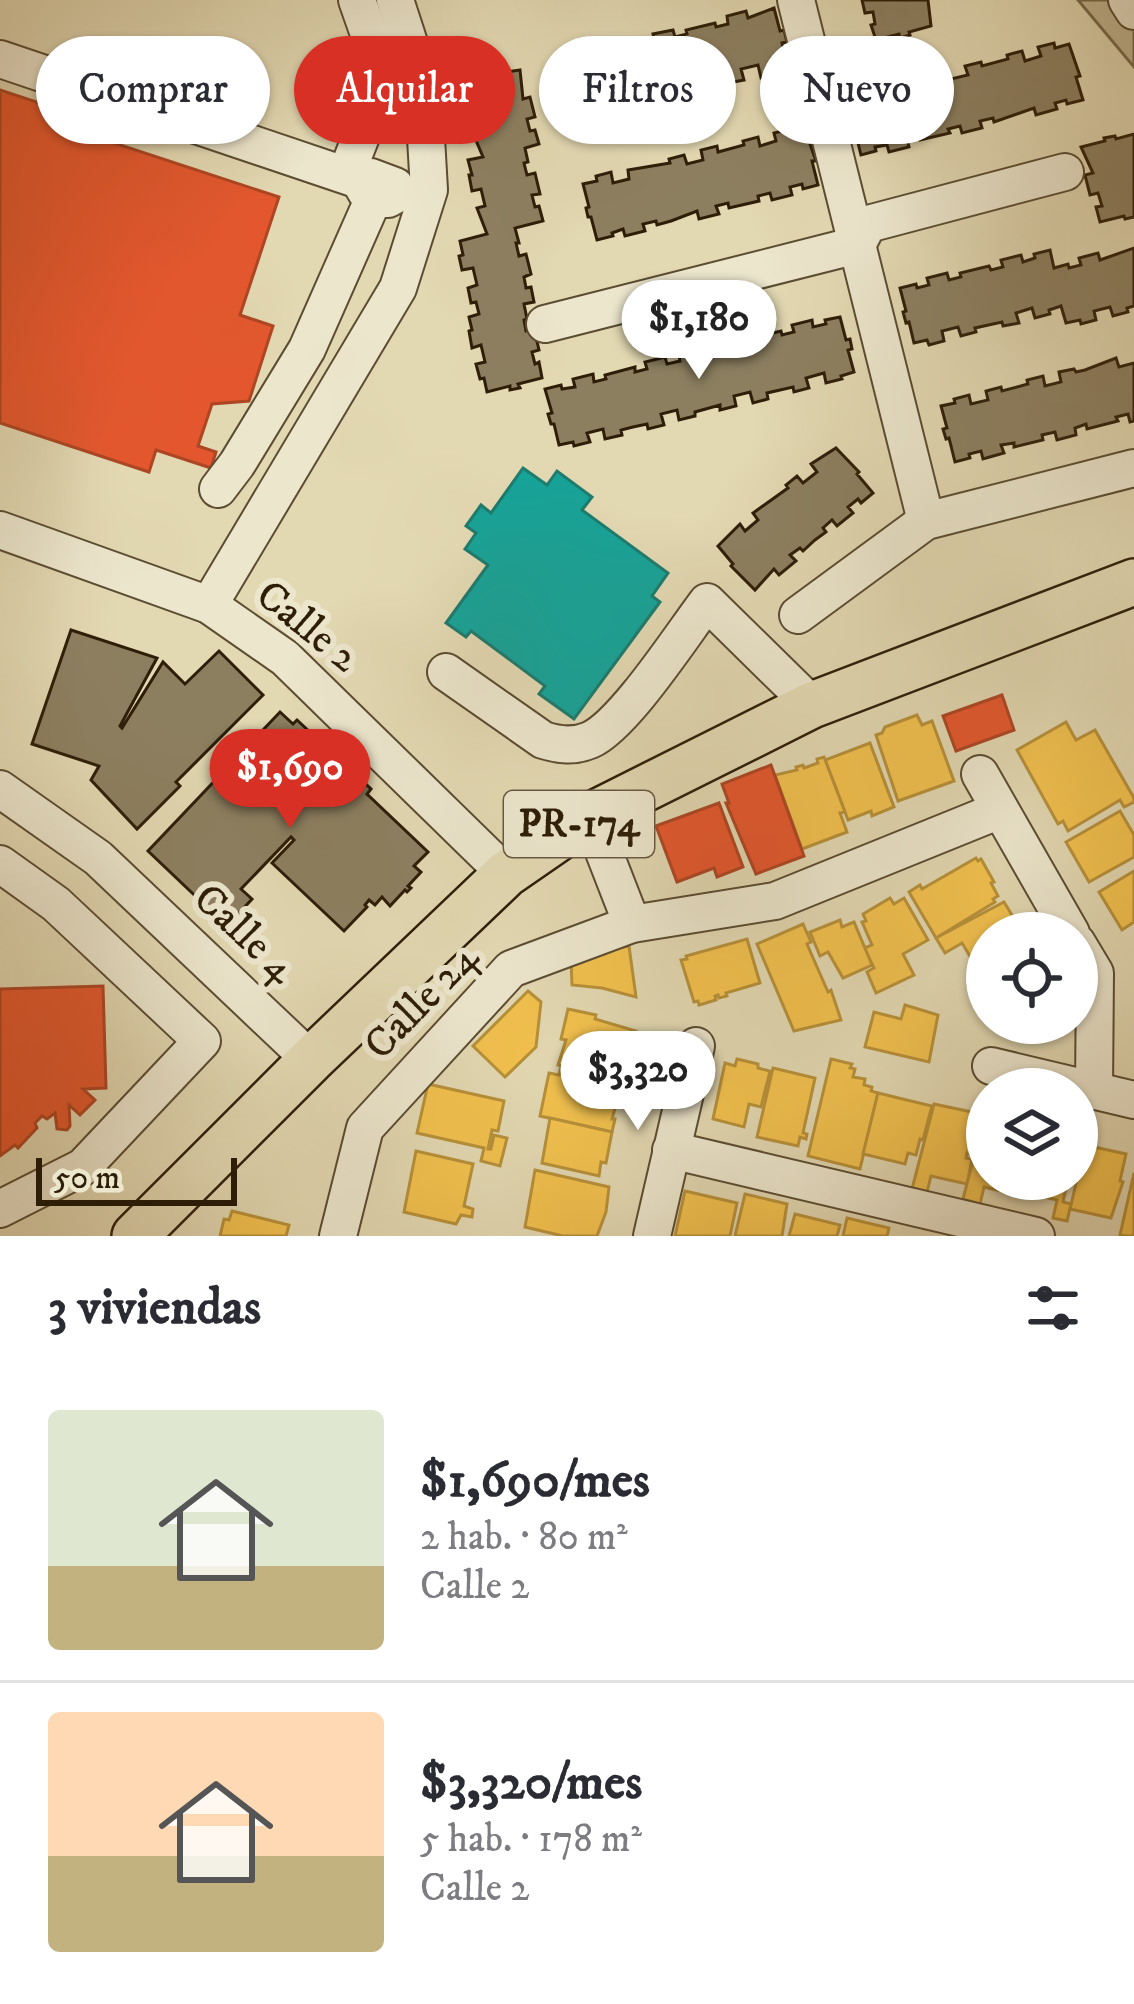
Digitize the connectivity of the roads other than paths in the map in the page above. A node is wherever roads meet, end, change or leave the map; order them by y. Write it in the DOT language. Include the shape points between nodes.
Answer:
graph roads {
  1 [pos="357,0"];
  2 [pos="394,0"];
  3 [pos="796,0"];
  4 [pos="1127,0"];
  5 [pos="1134,11"];
  6 [pos="0,59"];
  7 [pos="1065,172"];
  8 [pos="380,189"];
  9 [pos="857,245"];
  10 [pos="545,324"];
  11 [pos="1134,468"];
  12 [pos="218,489"];
  13 [pos="926,521"];
  14 [pos="0,530"];
  15 [pos="1134,581"];
  16 [pos="209,605"];
  17 [pos="798,615"];
  18 [pos="446,672"];
  19 [pos="812,705"];
  20 [pos="980,774"];
  21 [pos="0,789"];
  22 [pos="1000,810"];
  23 [pos="590,816"];
  24 [pos="0,864"];
  25 [pos="506,874"];
  26 [pos="1059,912"];
  27 [pos="632,924"];
  28 [pos="696,1046"];
  29 [pos="310,1060"];
  30 [pos="991,1066"];
  31 [pos="999,1068"];
  32 [pos="1098,1092"];
  33 [pos="1134,1100"];
  34 [pos="671,1150"];
  35 [pos="7,1194"];
  36 [pos="135,1236"];
  37 [pos="338,1236"];
  38 [pos="652,1236"];
  39 [pos="1036,1236"];
  1 -- 8 [label="street" via="384,77"];
  2 -- 8 [label="street" via="423,86 429,190"];
  3 -- 9 [label="street"];
  4 -- 5 [label="street"];
  6 -- 8 [label="street"];
  7 -- 9 [label="street" via="868,224"];
  8 -- 12 [label="street" via="307,349"];
  8 -- 16 [label="street" via="398,288"];
  9 -- 10 [label="street"];
  9 -- 13 [label="street"];
  11 -- 13 [label="street"];
  13 -- 17 [label="street"];
  14 -- 16 [label="street, Calle 2"];
  15 -- 19 [label="main road, PR-174"];
  16 -- 25 [label="street, Calle 2" via="285,658"];
  18 -- 19 [label="street" via="543,740 584,743 614,724 707,602"];
  19 -- 23 [label="main road, PR-174"];
  20 -- 22 [label="street"];
  21 -- 29 [label="street, Calle 4" via="98,858"];
  22 -- 26 [label="street"];
  22 -- 27 [label="street, Calle 24" via="775,901"];
  23 -- 25 [label="main road, PR-174"];
  23 -- 27 [label="street"];
  24 -- 35 [label="street" via="56,904 202,1042 83,1167"];
  25 -- 29 [label="main road, PR-174"];
  27 -- 37 [label="street, Calle 24" via="511,969 365,1128"];
  28 -- 34 [label="street"];
  29 -- 36 [label="main road, PR-174"];
  30 -- 31 [label="street"];
  32 -- 33 [label="street"];
  34 -- 38 [label="street"];
  34 -- 39 [label="street"];
}
